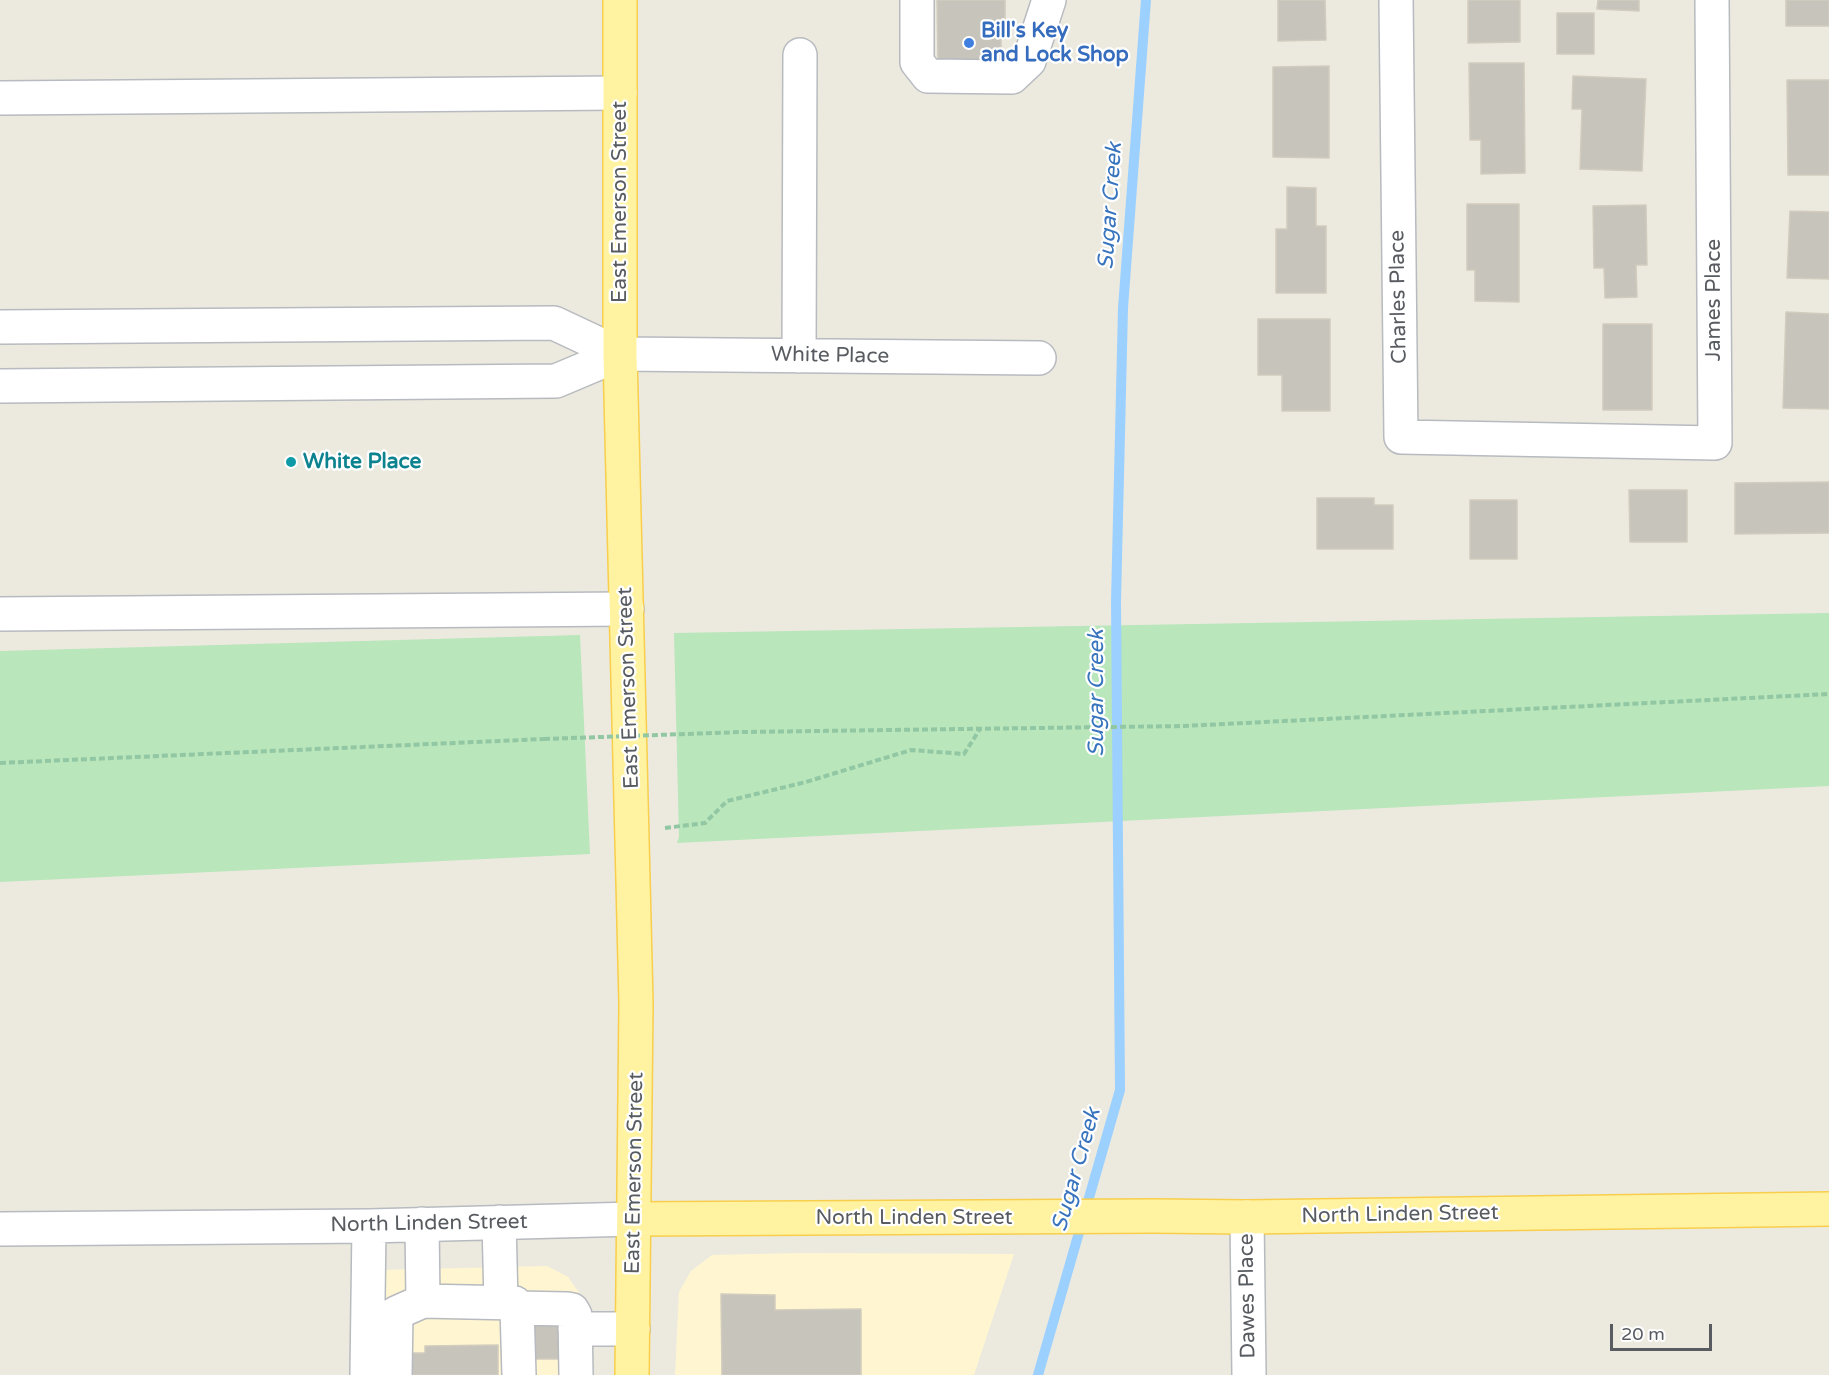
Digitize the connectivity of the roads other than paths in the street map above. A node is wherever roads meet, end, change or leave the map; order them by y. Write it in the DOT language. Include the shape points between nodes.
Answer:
graph roads {
  1 [pos="620,0"];
  2 [pos="917,0"];
  3 [pos="1049,0"];
  4 [pos="1396,0"];
  5 [pos="1712,0"];
  6 [pos="800,55"];
  7 [pos="620,93"];
  8 [pos="0,98"];
  9 [pos="0,327"];
  10 [pos="620,354"];
  11 [pos="799,356"];
  12 [pos="1039,358"];
  13 [pos="0,386"];
  14 [pos="1558,440"];
  15 [pos="627,609"];
  16 [pos="0,614"];
  17 [pos="1829,1209"];
  18 [pos="1247,1217"];
  19 [pos="633,1219"];
  20 [pos="499,1222"];
  21 [pos="422,1224"];
  22 [pos="369,1226"];
  23 [pos="0,1229"];
  24 [pos="423,1301"];
  25 [pos="509,1305"];
  26 [pos="575,1329"];
  27 [pos="633,1329"];
  28 [pos="367,1375"];
  29 [pos="395,1375"];
  30 [pos="519,1375"];
  31 [pos="576,1375"];
  32 [pos="632,1375"];
  33 [pos="1249,1375"];
  1 -- 7 [label="main road, East Emerson Street"];
  2 -- 3 [label="street" via="917,62 928,76 1012,77 1029,61"];
  4 -- 14 [label="street, Charles Place" via="1401,437"];
  5 -- 14 [label="street, James Place" via="1716,443"];
  6 -- 11 [label="street"];
  7 -- 8 [label="street"];
  7 -- 10 [label="main road, East Emerson Street"];
  9 -- 10 [label="street, White Place" via="554,323"];
  10 -- 11 [label="street, White Place"];
  10 -- 13 [label="street, White Place" via="556,381"];
  10 -- 15 [label="main road, East Emerson Street"];
  11 -- 12 [label="street, White Place"];
  15 -- 16 [label="street"];
  15 -- 19 [label="main road, East Emerson Street" via="636,1003"];
  17 -- 18 [label="main road, North Linden Street"];
  18 -- 19 [label="main road, North Linden Street"];
  18 -- 33 [label="street, Dawes Place"];
  19 -- 20 [label="street, North Linden Street"];
  19 -- 27 [label="main road, East Emerson Street"];
  20 -- 21 [label="street, North Linden Street"];
  20 -- 25 [label="street"];
  21 -- 22 [label="street, North Linden Street"];
  21 -- 24 [label="street"];
  22 -- 23 [label="street, North Linden Street"];
  22 -- 28 [label="street"];
  24 -- 25 [label="street"];
  24 -- 29 [label="street" via="396,1313"];
  25 -- 26 [label="street" via="572,1310"];
  25 -- 30 [label="street"];
  26 -- 27 [label="street"];
  26 -- 31 [label="street"];
  27 -- 32 [label="main road, East Emerson Street"];
}
